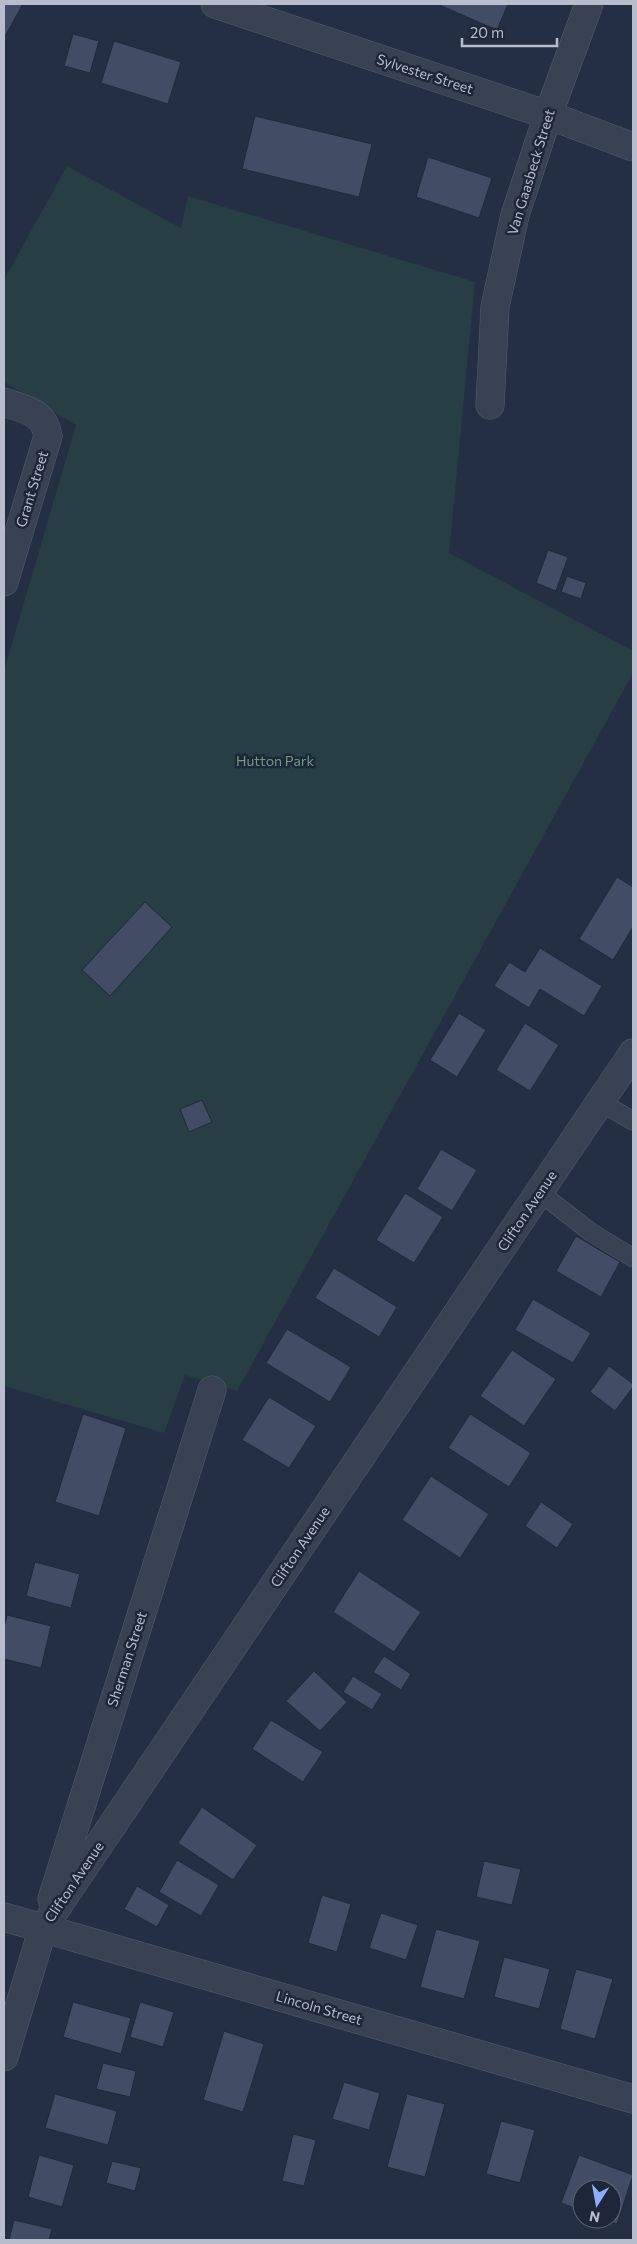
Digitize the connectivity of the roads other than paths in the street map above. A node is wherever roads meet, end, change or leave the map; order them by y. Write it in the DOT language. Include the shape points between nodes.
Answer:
graph roads {
  1 [pos="215,4"];
  2 [pos="589,4"];
  3 [pos="548,115"];
  4 [pos="633,147"];
  5 [pos="4,402"];
  6 [pos="490,405"];
  7 [pos="4,582"];
  8 [pos="633,1053"];
  9 [pos="600,1102"];
  10 [pos="633,1121"];
  11 [pos="539,1192"];
  12 [pos="633,1258"];
  13 [pos="212,1390"];
  14 [pos="4,1917"];
  15 [pos="42,1928"];
  16 [pos="4,2058"];
  17 [pos="633,2099"];
  1 -- 3 [label="street, Sylvester Street"];
  2 -- 3 [label="street, Van Gaasbeck Street"];
  3 -- 4 [label="street, Sylvester Street"];
  3 -- 6 [label="street, Van Gaasbeck Street" via="515,215 495,307"];
  5 -- 7 [label="street, Grant Street" via="36,414 46,425 48,436"];
  8 -- 9 [label="street, Clifton Avenue"];
  9 -- 10 [label="lane"];
  9 -- 11 [label="street, Clifton Avenue"];
  11 -- 12 [label="lane" via="592,1233"];
  11 -- 15 [label="street, Clifton Avenue"];
  13 -- 15 [label="street, Sherman Street"];
  14 -- 15 [label="street, Lincoln Street"];
  15 -- 16 [label="street, Clifton Avenue"];
  15 -- 17 [label="street, Lincoln Street"];
}
